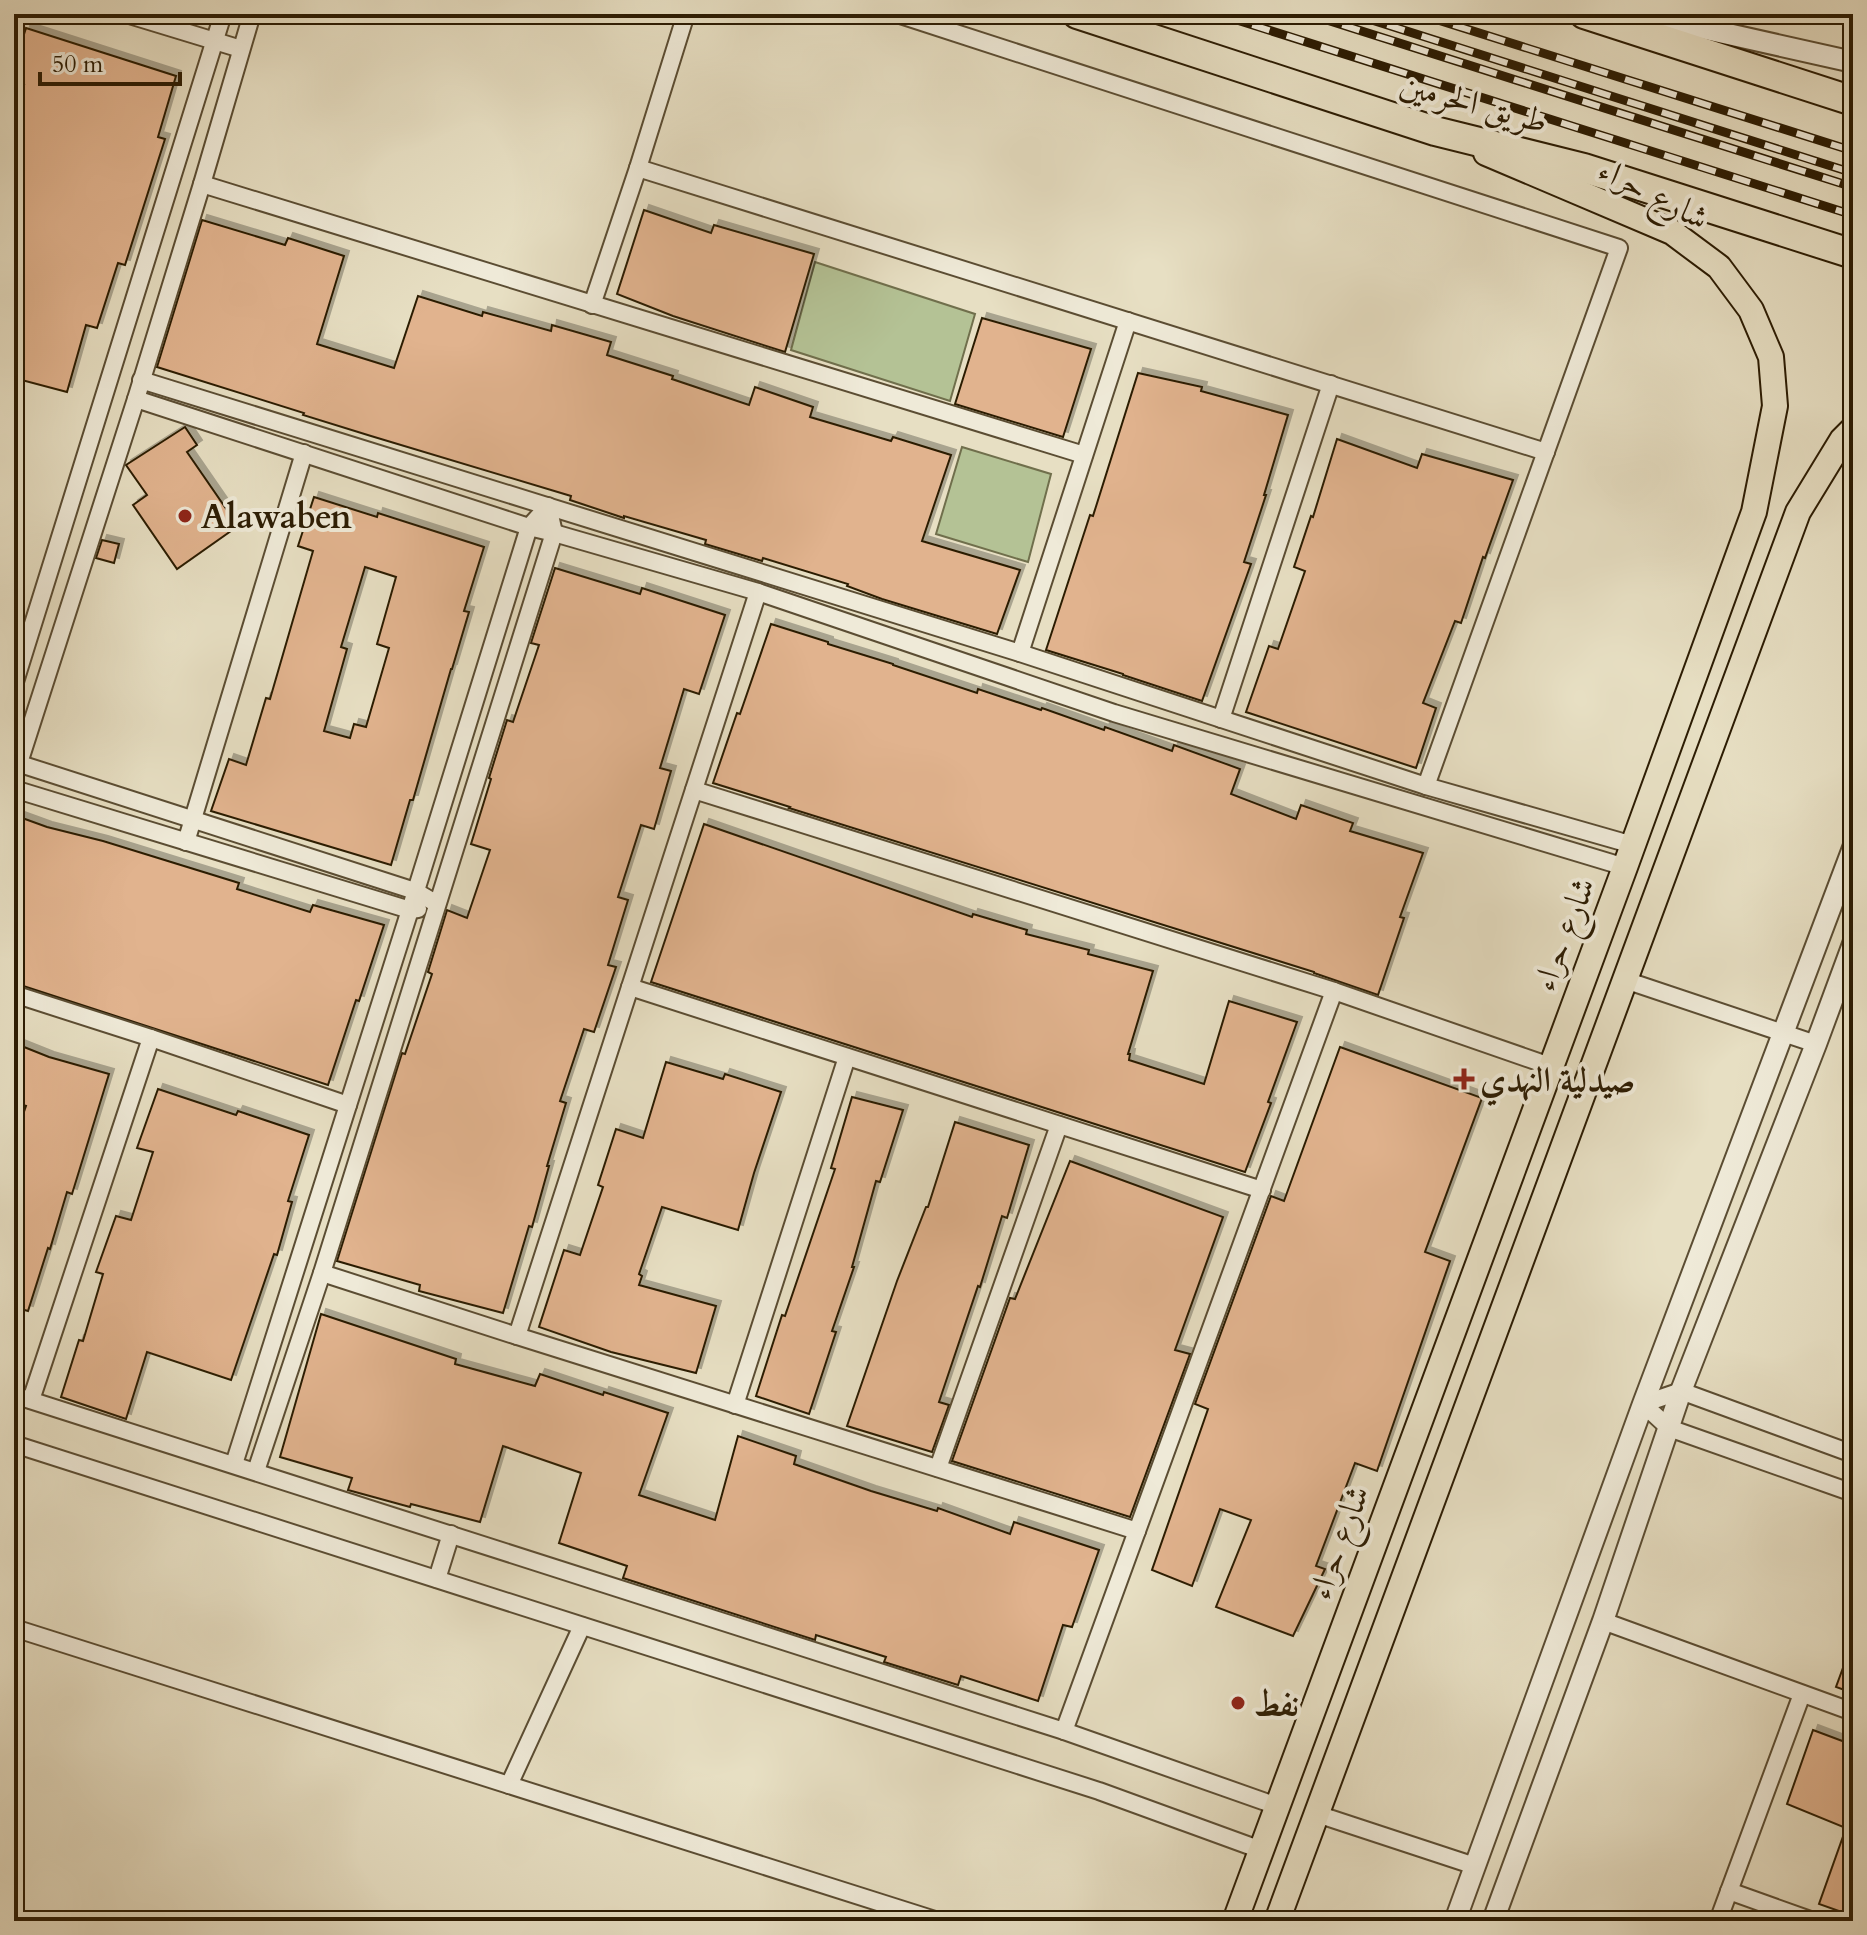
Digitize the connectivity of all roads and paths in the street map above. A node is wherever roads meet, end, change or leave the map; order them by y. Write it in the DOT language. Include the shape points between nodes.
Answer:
graph roads {
  1 [pos="126,14"];
  2 [pos="223,14"];
  3 [pos="252,14"];
  4 [pos="686,14"];
  5 [pos="897,14"];
  6 [pos="1077,14"];
  7 [pos="1584,14"];
  8 [pos="1639,14"];
  9 [pos="214,41"];
  10 [pos="241,49"];
  11 [pos="1853,62"];
  12 [pos="1853,101"];
  13 [pos="1435,131"];
  14 [pos="638,168"];
  15 [pos="202,184"];
  16 [pos="1853,254"];
  17 [pos="592,305"];
  18 [pos="1128,321"];
  19 [pos="141,380"];
  20 [pos="1331,384"];
  21 [pos="136,399"];
  22 [pos="1853,429"];
  23 [pos="1546,452"];
  24 [pos="304,453"];
  25 [pos="1084,455"];
  26 [pos="81,470"];
  27 [pos="110,480"];
  28 [pos="548,506"];
  29 [pos="529,527"];
  30 [pos="554,533"];
  31 [pos="758,592"];
  32 [pos="1020,653"];
  33 [pos="14,685"];
  34 [pos="1120,686"];
  35 [pos="1114,713"];
  36 [pos="1679,717"];
  37 [pos="1221,719"];
  38 [pos="1719,725"];
  39 [pos="16,765"];
  40 [pos="1426,786"];
  41 [pos="14,789"];
  42 [pos="694,790"];
  43 [pos="194,819"];
  44 [pos="186,842"];
  45 [pos="1853,848"];
  46 [pos="1629,856"];
  47 [pos="415,891"];
  48 [pos="437,904"];
  49 [pos="410,910"];
  50 [pos="1853,944"];
  51 [pos="1625,980"];
  52 [pos="630,987"];
  53 [pos="1334,991"];
  54 [pos="14,994"];
  55 [pos="1784,1033"];
  56 [pos="151,1038"];
  57 [pos="1816,1044"];
  58 [pos="847,1057"];
  59 [pos="1550,1066"];
  60 [pos="348,1105"];
  61 [pos="1059,1125"];
  62 [pos="1262,1190"];
  63 [pos="322,1273"];
  64 [pos="517,1336"];
  65 [pos="1681,1391"];
  66 [pos="14,1395"];
  67 [pos="31,1400"];
  68 [pos="1643,1404"];
  69 [pos="735,1405"];
  70 [pos="1669,1428"];
  71 [pos="14,1444"];
  72 [pos="1853,1454"];
  73 [pos="234,1464"];
  74 [pos="938,1468"];
  75 [pos="256,1471"];
  76 [pos="1853,1493"];
  77 [pos="1137,1531"];
  78 [pos="451,1534"];
  79 [pos="437,1579"];
  80 [pos="1603,1621"];
  81 [pos="582,1626"];
  82 [pos="14,1628"];
  83 [pos="1802,1694"];
  84 [pos="1853,1712"];
  85 [pos="1064,1731"];
  86 [pos="509,1785"];
  87 [pos="1277,1806"];
  88 [pos="1317,1814"];
  89 [pos="1261,1850"];
  90 [pos="1475,1866"];
  91 [pos="1729,1891"];
  92 [pos="938,1921"];
  93 [pos="1235,1921"];
  94 [pos="1277,1921"];
  95 [pos="1455,1921"];
  96 [pos="1493,1921"];
  97 [pos="1718,1921"];
  98 [pos="1813,1921"];
  1 -- 9 [label="street"];
  2 -- 9 [label="street"];
  3 -- 10 [label="street"];
  4 -- 14 [label="street"];
  5 -- 23 [label="street" via="1619,248"];
  6 -- 13 [label="highway, طريق الحرمين"];
  7 -- 12 [label="highway"];
  8 -- 11 [label="street"];
  9 -- 10 [label="street"];
  9 -- 26 [label="street"];
  10 -- 15 [label="street"];
  13 -- 16 [label="highway, طريق الحرمين" via="1584,168"];
  13 -- 36 [label="main road, شارع حراء" via="1672,232 1719,267 1751,310 1771,357 1775,406 1754,512"];
  14 -- 17 [label="street"];
  14 -- 18 [label="street"];
  15 -- 17 [label="street"];
  15 -- 19 [label="street"];
  17 -- 25 [label="street"];
  18 -- 20 [label="street"];
  18 -- 25 [label="street"];
  19 -- 21 [label="street"];
  19 -- 28 [label="street"];
  20 -- 23 [label="street"];
  20 -- 37 [label="street"];
  21 -- 24 [label="street"];
  21 -- 27 [label="street"];
  22 -- 38 [label="main road" via="1798,512"];
  23 -- 40 [label="street"];
  24 -- 29 [label="street"];
  24 -- 43 [label="street"];
  25 -- 32 [label="street"];
  26 -- 27 [label="street"];
  26 -- 33 [label="street"];
  27 -- 39 [label="street"];
  28 -- 29 [label="street"];
  28 -- 30 [label="street"];
  28 -- 32 [label="street"];
  29 -- 30 [label="street"];
  29 -- 47 [label="street"];
  30 -- 31 [label="street"];
  30 -- 48 [label="street"];
  31 -- 35 [label="street"];
  31 -- 42 [label="street"];
  32 -- 34 [label="street"];
  34 -- 35 [label="street"];
  34 -- 37 [label="street"];
  35 -- 46 [label="street"];
  36 -- 38 [label="main road"];
  36 -- 46 [label="main road, شارع حراء"];
  37 -- 40 [label="street"];
  38 -- 51 [label="main road"];
  39 -- 43 [label="street"];
  40 -- 46 [label="street"];
  41 -- 44 [label="street"];
  42 -- 52 [label="street"];
  42 -- 53 [label="street"];
  43 -- 44 [label="street"];
  43 -- 47 [label="street"];
  44 -- 49 [label="street"];
  45 -- 55 [label="street"];
  46 -- 59 [label="main road, شارع حراء"];
  47 -- 48 [label="street"];
  47 -- 49 [label="street"];
  48 -- 49 [label="street"];
  48 -- 63 [label="street"];
  49 -- 60 [label="street"];
  50 -- 57 [label="street"];
  51 -- 55 [label="street"];
  51 -- 88 [label="main road"];
  52 -- 58 [label="street"];
  52 -- 64 [label="street"];
  53 -- 59 [label="street"];
  53 -- 62 [label="street"];
  54 -- 56 [label="street"];
  55 -- 57 [label="street"];
  55 -- 68 [label="street"];
  56 -- 60 [label="street"];
  56 -- 67 [label="street"];
  57 -- 65 [label="street"];
  58 -- 61 [label="street"];
  58 -- 69 [label="street"];
  59 -- 87 [label="main road, شارع حراء"];
  60 -- 73 [label="street"];
  61 -- 62 [label="street"];
  61 -- 74 [label="street"];
  62 -- 77 [label="street"];
  63 -- 64 [label="street"];
  63 -- 75 [label="street"];
  64 -- 69 [label="street"];
  65 -- 68 [label="street"];
  65 -- 70 [label="street"];
  65 -- 72 [label="street"];
  66 -- 67 [label="street"];
  67 -- 73 [label="street"];
  68 -- 70 [label="street"];
  68 -- 90 [label="street"];
  69 -- 74 [label="street"];
  70 -- 76 [label="street"];
  70 -- 80 [label="street"];
  71 -- 79 [label="street"];
  73 -- 75 [label="street"];
  74 -- 77 [label="street"];
  75 -- 78 [label="street"];
  77 -- 85 [label="street"];
  78 -- 79 [label="street"];
  78 -- 85 [label="street"];
  79 -- 81 [label="street"];
  80 -- 83 [label="street"];
  80 -- 96 [label="street"];
  81 -- 86 [label="street"];
  81 -- 89 [label="street" via="1099,1791"];
  82 -- 86 [label="street"];
  83 -- 84 [label="street"];
  83 -- 91 [label="street"];
  85 -- 87 [label="street"];
  86 -- 92 [label="street"];
  87 -- 89 [label="main road, شارع حراء"];
  88 -- 90 [label="street"];
  88 -- 94 [label="main road"];
  89 -- 93 [label="main road, شارع حراء"];
  90 -- 95 [label="street"];
  91 -- 97 [label="street"];
  91 -- 98 [label="street"];
}
